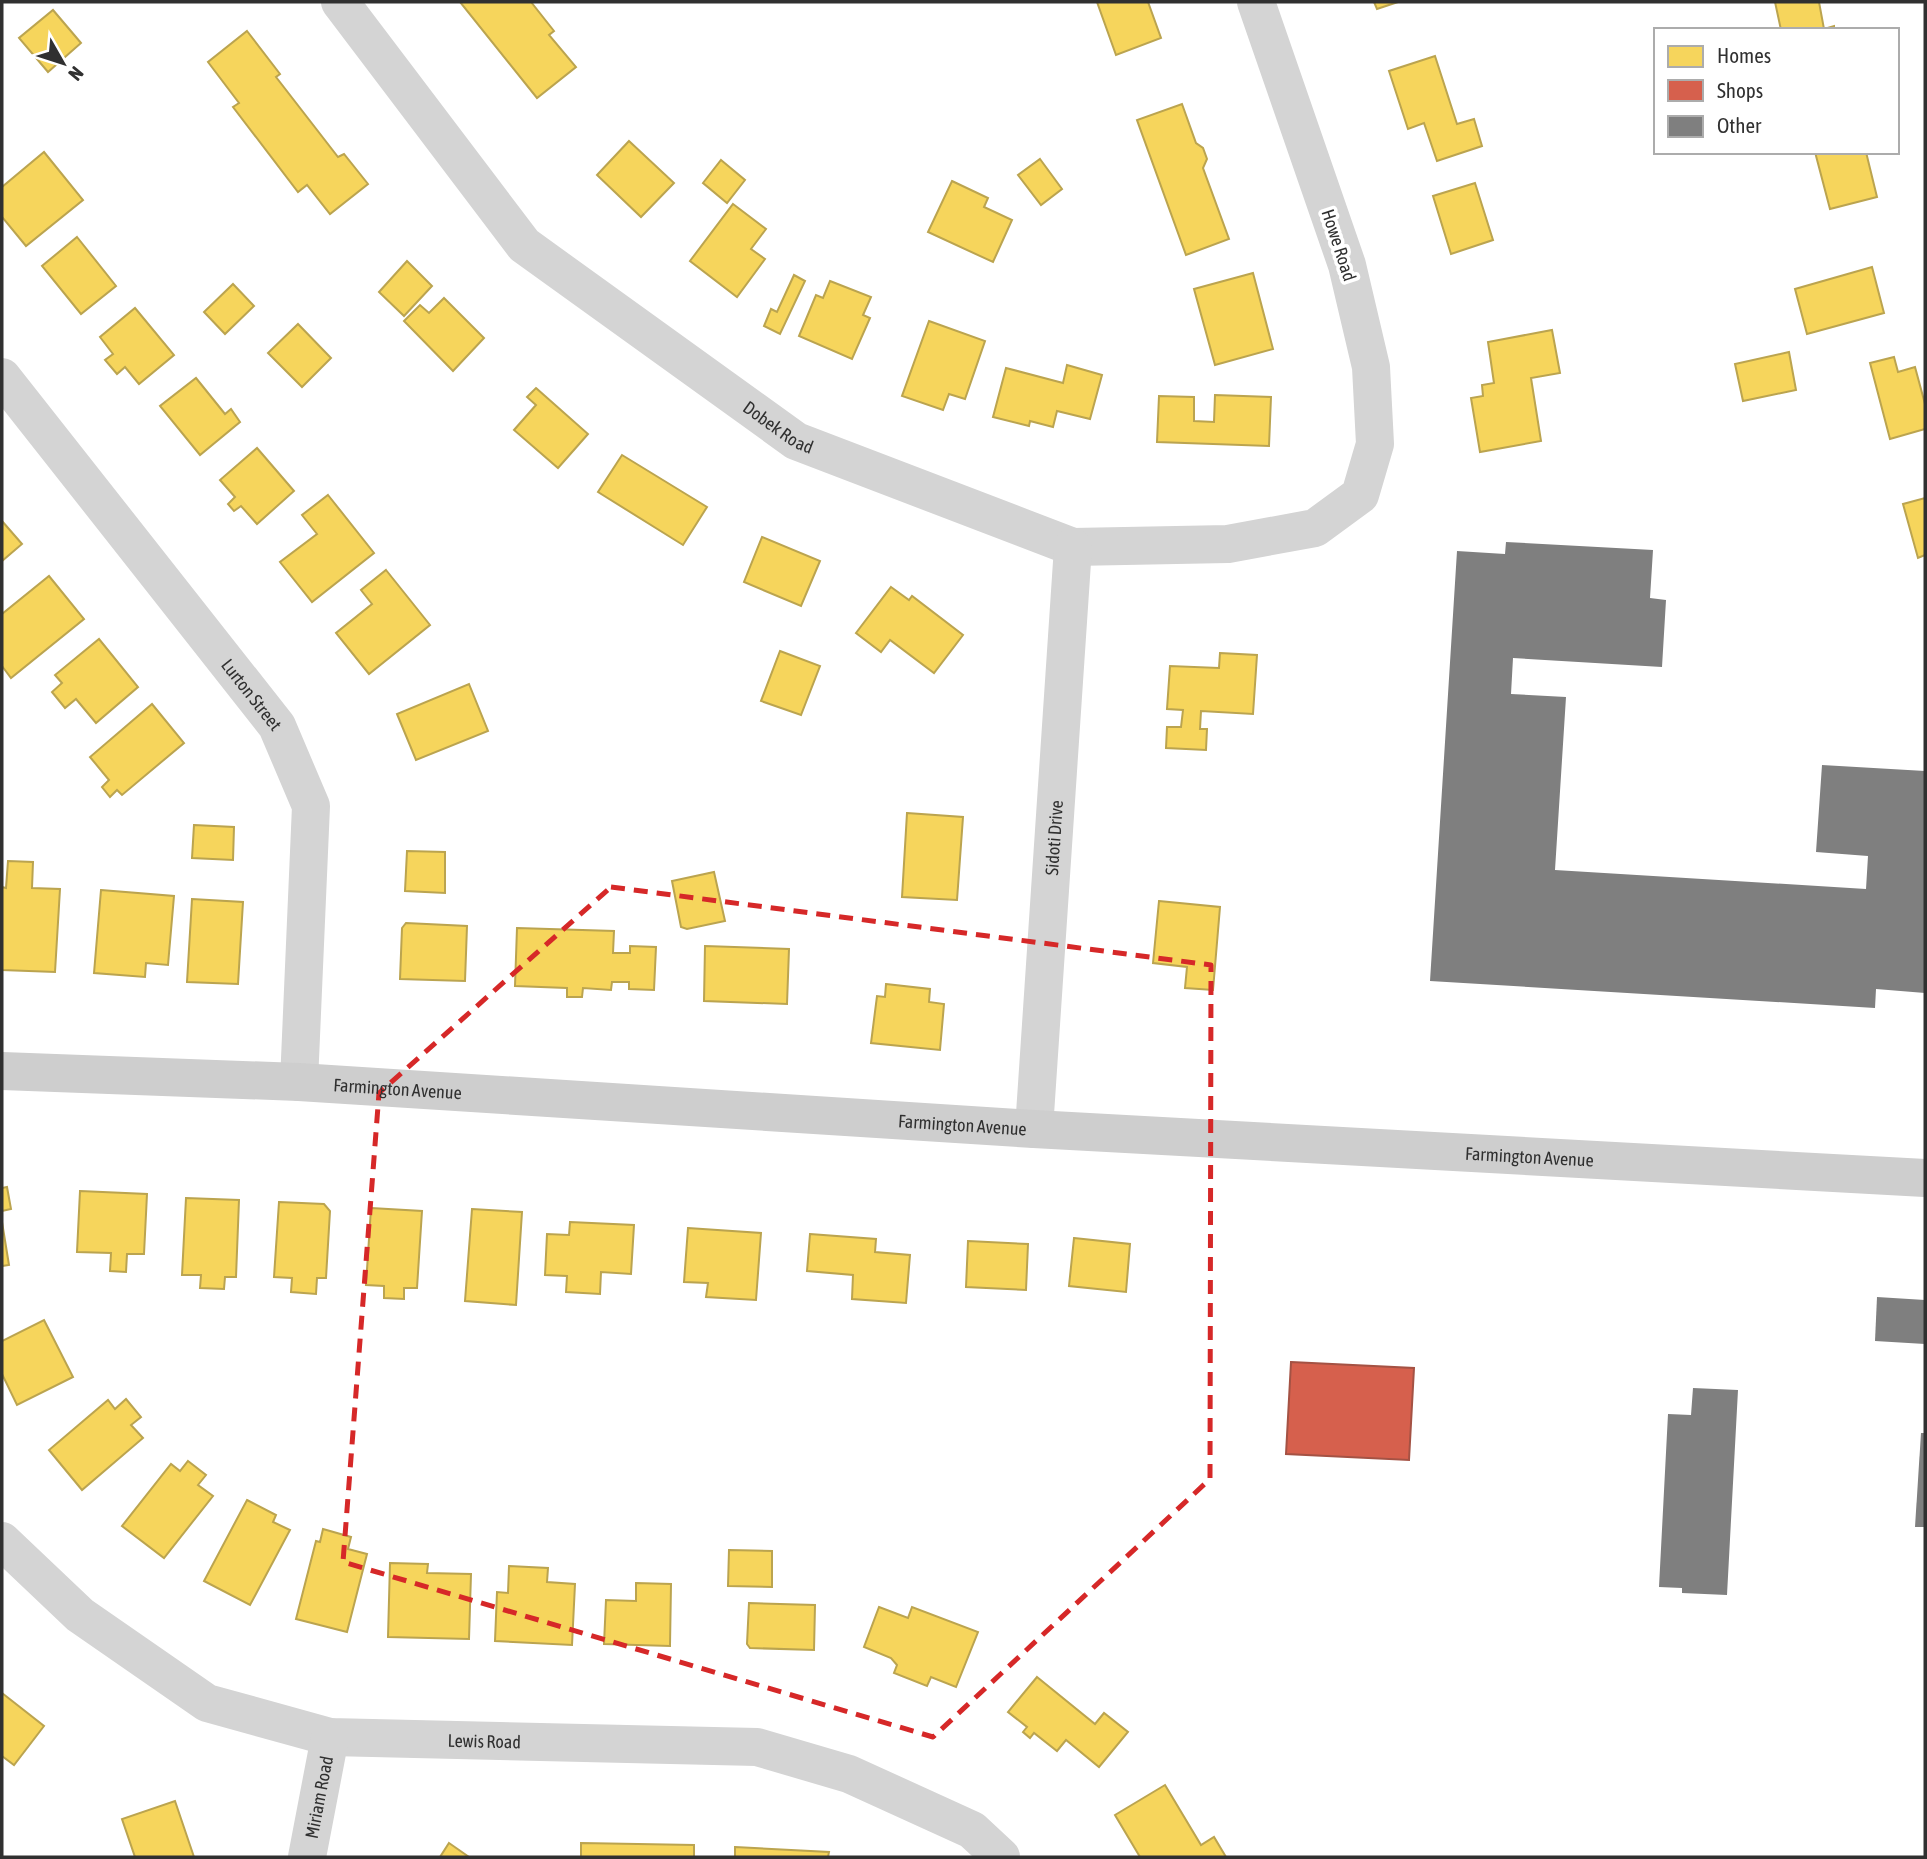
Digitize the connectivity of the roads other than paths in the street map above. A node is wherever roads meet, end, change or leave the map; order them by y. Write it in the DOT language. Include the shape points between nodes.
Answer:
graph roads {
  1 [pos="340,2"];
  2 [pos="1256,2"];
  3 [pos="2,377"];
  4 [pos="1360,495"];
  5 [pos="1073,547"];
  6 [pos="2,1072"];
  7 [pos="299,1082"];
  8 [pos="1034,1129"];
  9 [pos="1925,1178"];
  10 [pos="2,1541"];
  11 [pos="330,1737"];
  12 [pos="306,1857"];
  13 [pos="1000,1857"];
  1 -- 5 [label="street, Dobek Road" via="524,245 796,441"];
  2 -- 4 [label="street, Howe Road" via="1347,265 1371,367 1375,444"];
  3 -- 7 [label="street, Lurton Street" via="282,737 310,806"];
  4 -- 5 [label="street, Dobek Road" via="1315,528 1228,544"];
  5 -- 8 [label="street, Sidoti Drive"];
  6 -- 7 [label="main road, Farmington Avenue"];
  7 -- 8 [label="main road, Farmington Avenue"];
  8 -- 9 [label="main road, Farmington Avenue"];
  10 -- 11 [label="street, Lewis Road" via="80,1615 207,1703"];
  11 -- 12 [label="street, Miriam Road"];
  11 -- 13 [label="street, Lewis Road" via="757,1747 849,1774 972,1830"];
}
